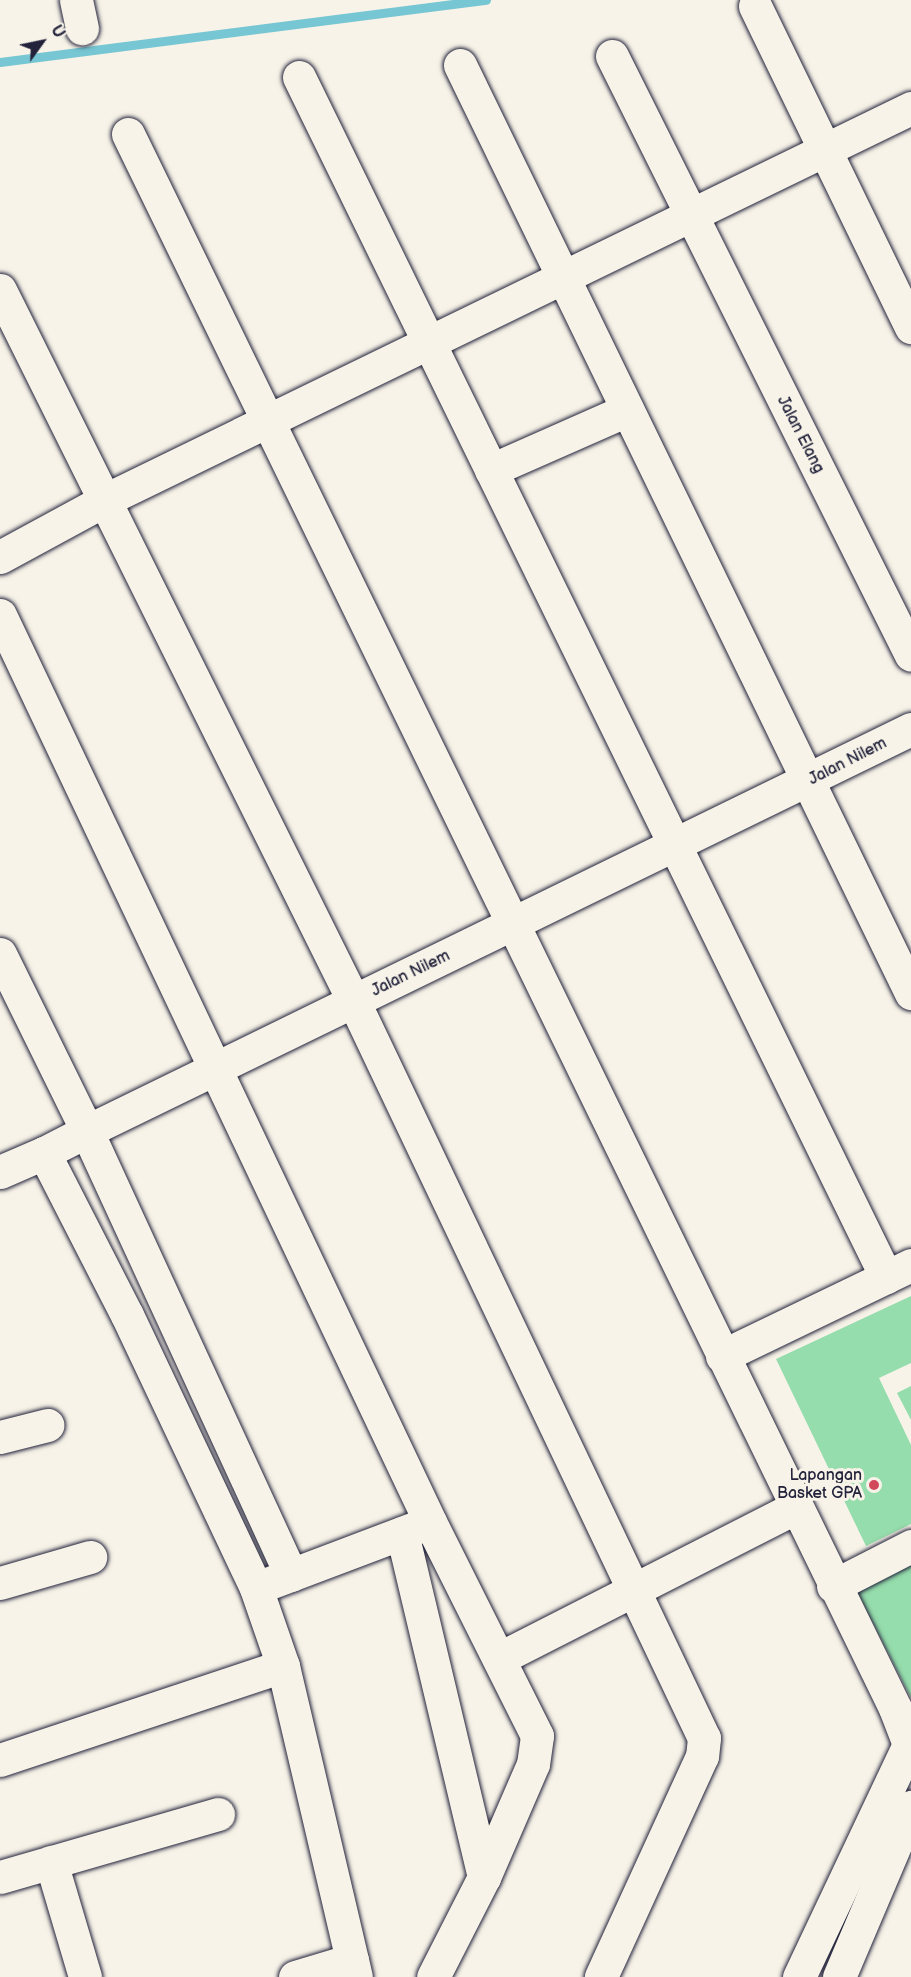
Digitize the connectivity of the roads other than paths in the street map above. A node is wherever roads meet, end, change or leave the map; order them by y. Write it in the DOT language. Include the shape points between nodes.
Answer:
graph roads {
  1 [pos="755,6"];
  2 [pos="612,56"];
  3 [pos="460,65"];
  4 [pos="298,77"];
  5 [pos="911,108"];
  6 [pos="128,134"];
  7 [pos="823,151"];
  8 [pos="689,216"];
  9 [pos="563,277"];
  10 [pos="0,290"];
  11 [pos="911,327"];
  12 [pos="429,342"];
  13 [pos="627,410"];
  14 [pos="267,421"];
  15 [pos="491,470"];
  16 [pos="105,500"];
  17 [pos="0,557"];
  18 [pos="0,615"];
  19 [pos="911,655"];
  20 [pos="911,729"];
  21 [pos="807,782"];
  22 [pos="677,846"];
  23 [pos="512,925"];
  24 [pos="0,954"];
  25 [pos="911,993"];
  26 [pos="354,1002"];
  27 [pos="217,1068"];
  28 [pos="87,1131"];
  29 [pos="44,1153"];
  30 [pos="0,1172"];
  31 [pos="899,1271"];
  32 [pos="722,1356"];
  33 [pos="47,1425"];
  34 [pos="0,1437"];
  35 [pos="795,1508"];
  36 [pos="416,1527"];
  37 [pos="911,1546"];
  38 [pos="90,1557"];
  39 [pos="291,1575"];
  40 [pos="0,1583"];
  41 [pos="833,1586"];
  42 [pos="256,1588"];
  43 [pos="636,1589"];
  44 [pos="500,1658"];
  45 [pos="283,1666"];
  46 [pos="0,1760"];
  47 [pos="906,1767"];
  48 [pos="911,1807"];
  49 [pos="218,1814"];
  50 [pos="51,1862"];
  51 [pos="0,1877"];
  52 [pos="484,1877"];
  53 [pos="354,1969"];
  54 [pos="85,1977"];
  55 [pos="295,1977"];
  56 [pos="433,1977"];
  57 [pos="601,1977"];
  58 [pos="799,1977"];
  59 [pos="838,1977"];
  1 -- 7 [label="street"];
  2 -- 8 [label="street, Jalan Elang"];
  3 -- 9 [label="street"];
  4 -- 12 [label="street"];
  5 -- 7 [label="street"];
  6 -- 14 [label="street"];
  7 -- 8 [label="street"];
  7 -- 11 [label="street"];
  8 -- 9 [label="street"];
  8 -- 19 [label="street, Jalan Elang"];
  9 -- 12 [label="street"];
  9 -- 13 [label="street"];
  10 -- 16 [label="street"];
  12 -- 14 [label="street"];
  12 -- 15 [label="street"];
  13 -- 15 [label="street"];
  13 -- 21 [label="street"];
  14 -- 16 [label="street"];
  14 -- 23 [label="street"];
  15 -- 22 [label="street"];
  16 -- 17 [label="street"];
  16 -- 26 [label="street"];
  18 -- 27 [label="street"];
  20 -- 21 [label="street, Jalan Nilem"];
  21 -- 22 [label="street, Jalan Nilem"];
  21 -- 25 [label="street"];
  22 -- 23 [label="street, Jalan Nilem"];
  22 -- 31 [label="street"];
  23 -- 26 [label="street, Jalan Nilem"];
  23 -- 32 [label="street"];
  24 -- 28 [label="street"];
  26 -- 27 [label="street, Jalan Nilem"];
  26 -- 43 [label="street"];
  27 -- 28 [label="street, Jalan Nilem"];
  27 -- 36 [label="street"];
  28 -- 29 [label="street, Jalan Nilem"];
  28 -- 39 [label="street"];
  29 -- 30 [label="street, Jalan Nilem"];
  29 -- 42 [label="street" via="132,1326"];
  31 -- 32 [label="street"];
  32 -- 35 [label="street"];
  33 -- 34 [label="street"];
  35 -- 41 [label="street"];
  35 -- 43 [label="street"];
  36 -- 39 [label="street"];
  36 -- 44 [label="street"];
  36 -- 52 [label="street"];
  37 -- 41 [label="street"];
  38 -- 40 [label="street"];
  39 -- 42 [label="street"];
  41 -- 47 [label="street" via="895,1708"];
  42 -- 45 [label="street"];
  43 -- 44 [label="street"];
  43 -- 57 [label="street" via="706,1747"];
  44 -- 52 [label="street" via="531,1720 538,1748"];
  45 -- 46 [label="street"];
  45 -- 53 [label="street"];
  47 -- 58 [label="street"];
  48 -- 59 [label="street"];
  49 -- 50 [label="street"];
  50 -- 51 [label="street"];
  50 -- 54 [label="street"];
  52 -- 56 [label="street"];
  53 -- 55 [label="street"];
}
